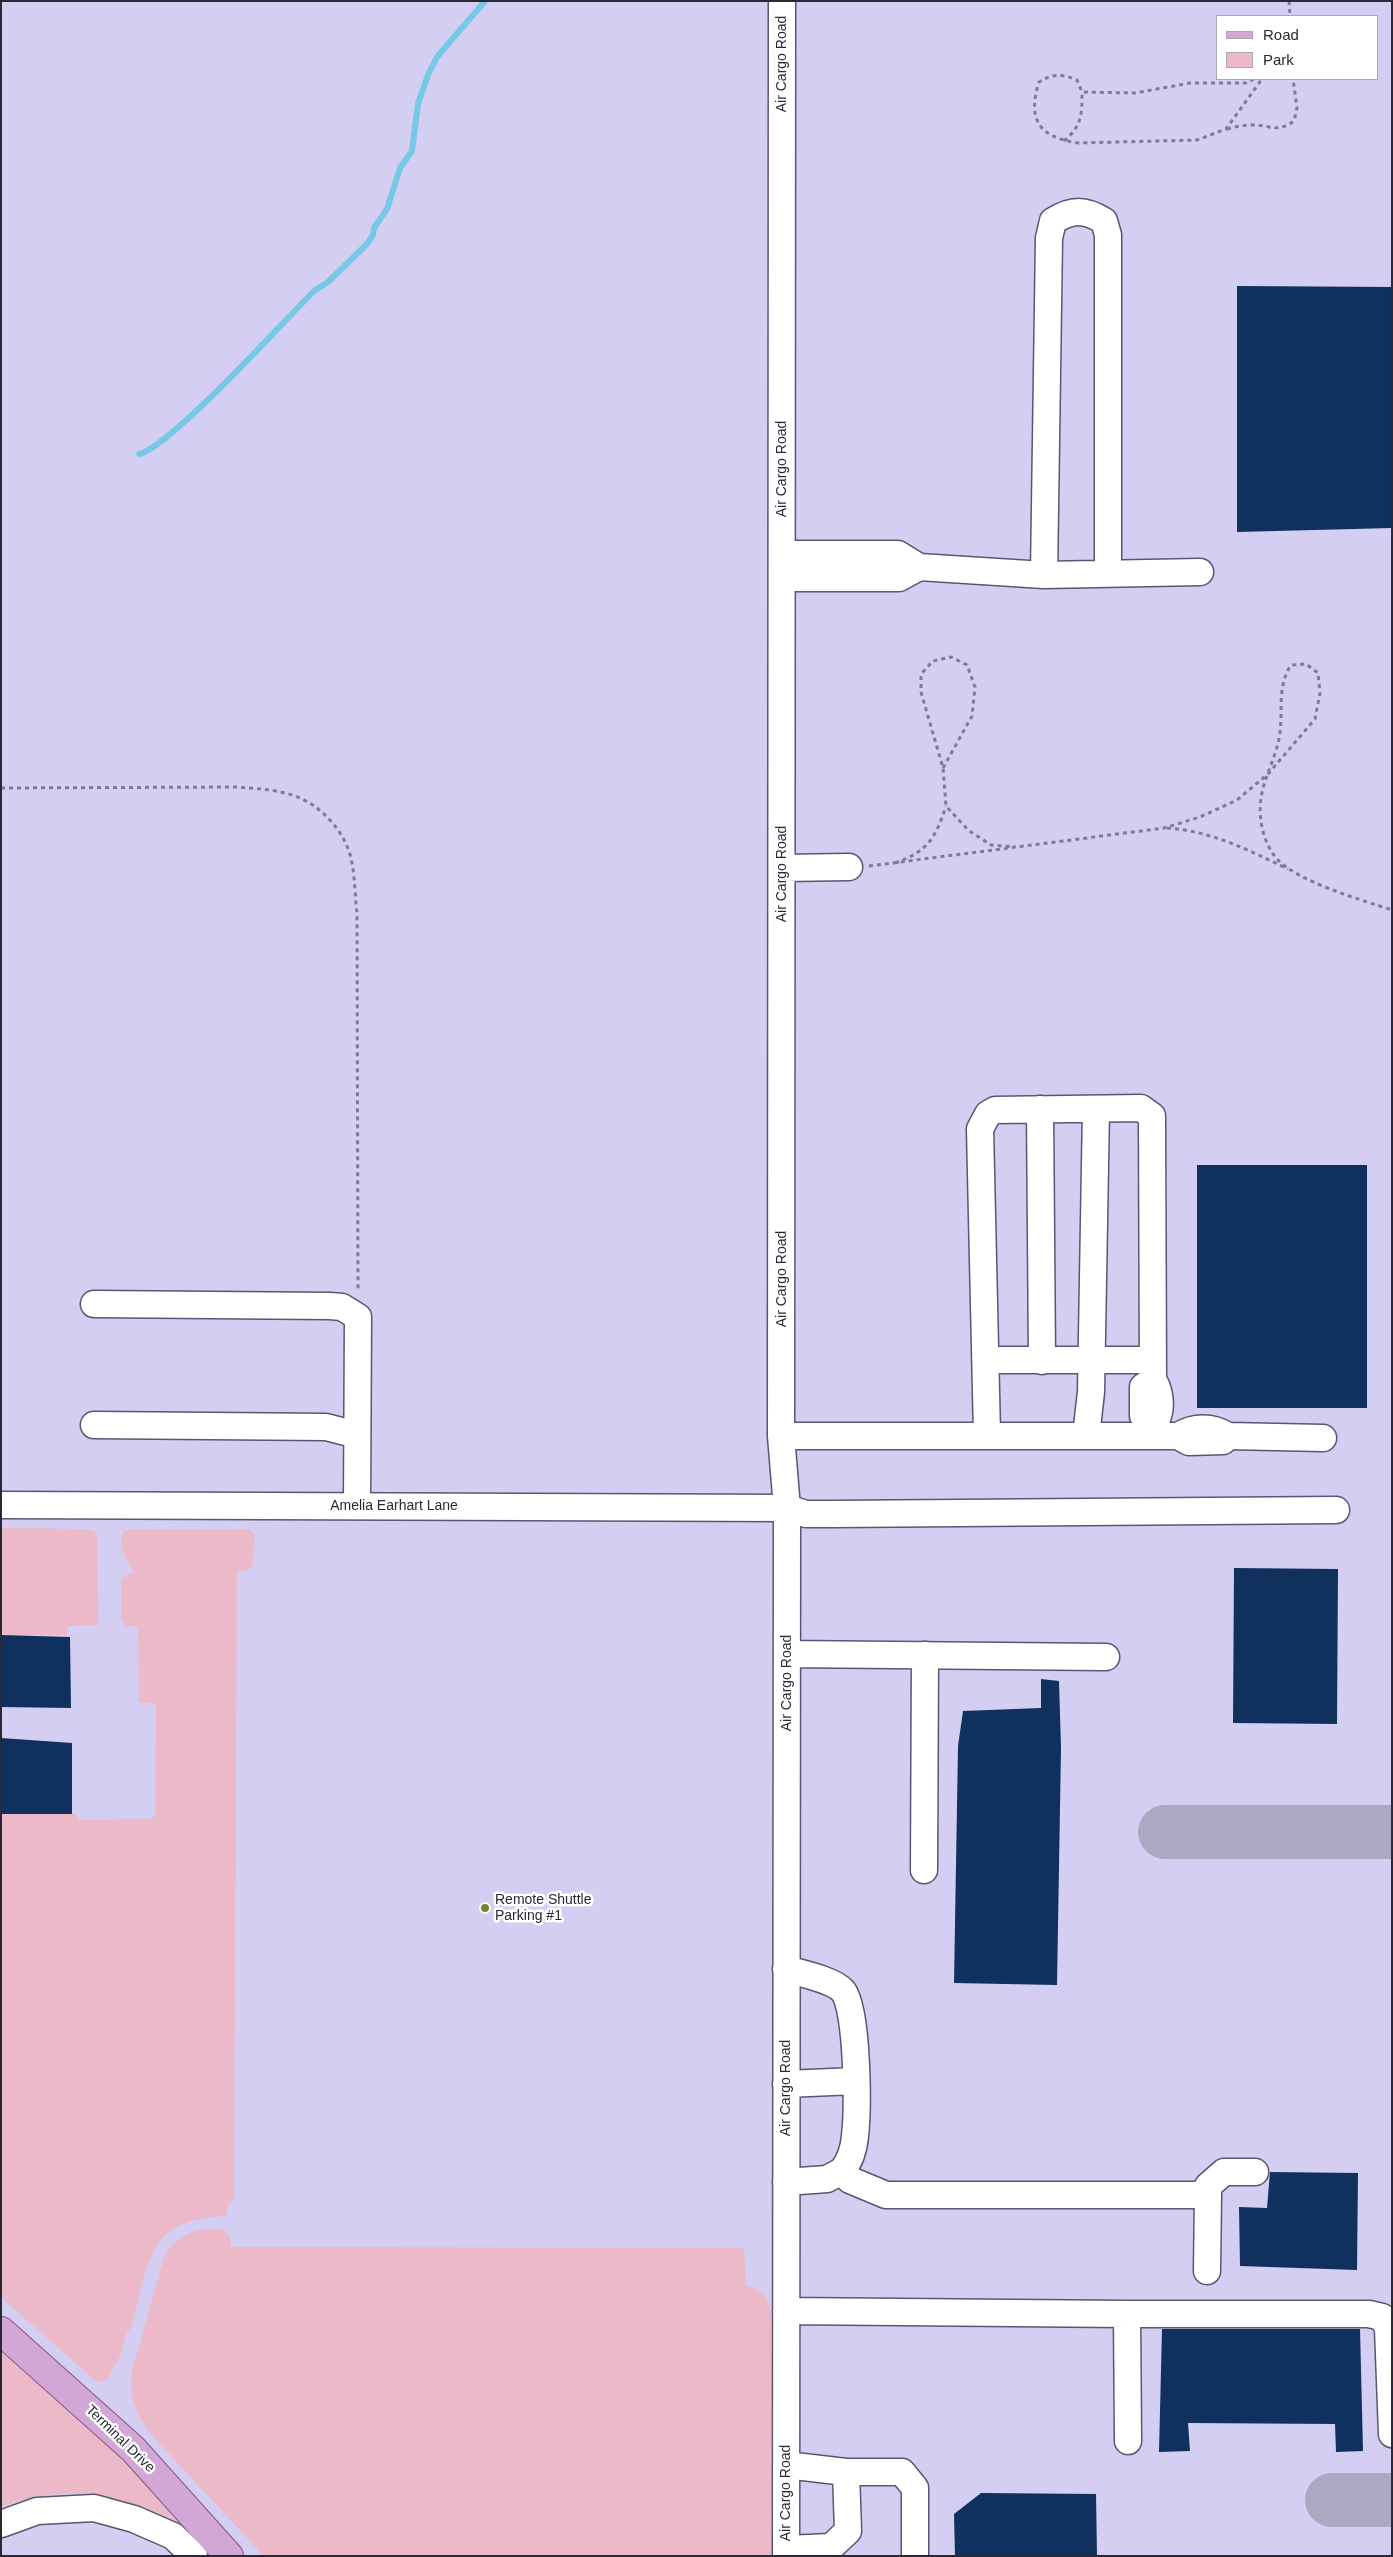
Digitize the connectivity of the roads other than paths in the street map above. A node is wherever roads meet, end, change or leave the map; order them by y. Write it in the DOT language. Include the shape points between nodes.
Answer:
graph roads {
  1 [pos="782,1"];
  2 [pos="782,566"];
  3 [pos="1108,572"];
  4 [pos="1200,572"];
  5 [pos="1044,575"];
  6 [pos="849,867"];
  7 [pos="782,868"];
  8 [pos="1040,1109"];
  9 [pos="1096,1109"];
  10 [pos="94,1304"];
  11 [pos="986,1360"];
  12 [pos="1042,1361"];
  13 [pos="1091,1361"];
  14 [pos="1152,1370"];
  15 [pos="94,1424"];
  16 [pos="1152,1431"];
  17 [pos="357,1435"];
  18 [pos="987,1435"];
  19 [pos="781,1436"];
  20 [pos="1086,1436"];
  21 [pos="1323,1438"];
  22 [pos="1,1505"];
  23 [pos="357,1506"];
  24 [pos="787,1508"];
  25 [pos="1336,1510"];
  26 [pos="786,1654"];
  27 [pos="925,1655"];
  28 [pos="1106,1657"];
  29 [pos="924,1870"];
  30 [pos="786,1969"];
  31 [pos="855,2080"];
  32 [pos="786,2084"];
  33 [pos="842,2171"];
  34 [pos="1255,2172"];
  35 [pos="786,2182"];
  36 [pos="1208,2195"];
  37 [pos="1206,2271"];
  38 [pos="786,2311"];
  39 [pos="1127,2314"];
  40 [pos="1,2331"];
  41 [pos="1392,2434"];
  42 [pos="1128,2440"];
  43 [pos="786,2465"];
  44 [pos="846,2472"];
  45 [pos="1,2524"];
  46 [pos="786,2552"];
  47 [pos="194,2556"];
  48 [pos="230,2556"];
  49 [pos="915,2556"];
  1 -- 2 [label="street, Air Cargo Road"];
  2 -- 5 [label="street" via="898,554 918,567"];
  2 -- 7 [label="street, Air Cargo Road"];
  3 -- 4 [label="street"];
  3 -- 5 [label="street"];
  3 -- 5 [label="street" via="1108,235 1104,221 1090,212 1065,213 1053,221 1049,238"];
  6 -- 7 [label="street"];
  7 -- 19 [label="street, Air Cargo Road"];
  8 -- 9 [label="street"];
  8 -- 11 [label="street" via="996,1110 988,1114 980,1130"];
  8 -- 12 [label="street"];
  9 -- 13 [label="street"];
  9 -- 14 [label="street" via="1141,1108 1152,1116"];
  10 -- 17 [label="street" via="342,1308 358,1317"];
  11 -- 12 [label="street"];
  11 -- 18 [label="street"];
  12 -- 13 [label="street"];
  13 -- 14 [label="street"];
  13 -- 20 [label="street"];
  14 -- 16 [label="street" via="1158,1387 1159,1415"];
  15 -- 17 [label="street" via="326,1427"];
  16 -- 20 [label="street"];
  16 -- 21 [label="street" via="1178,1436 1189,1442 1223,1441 1228,1436"];
  17 -- 23 [label="street"];
  18 -- 19 [label="street"];
  18 -- 20 [label="street"];
  19 -- 24 [label="street, Air Cargo Road"];
  22 -- 23 [label="street, Amelia Earhart Lane"];
  23 -- 24 [label="street, Amelia Earhart Lane"];
  24 -- 25 [label="street, Amelia Earhart Lane" via="806,1514"];
  24 -- 26 [label="street, Air Cargo Road"];
  26 -- 27 [label="street"];
  26 -- 30 [label="street, Air Cargo Road"];
  27 -- 28 [label="street"];
  27 -- 29 [label="street"];
  30 -- 31 [label="street" via="842,1990 850,2003 855,2026"];
  30 -- 32 [label="street, Air Cargo Road"];
  31 -- 32 [label="street"];
  31 -- 33 [label="street" via="855,2136 849,2162"];
  32 -- 35 [label="street, Air Cargo Road"];
  33 -- 35 [label="street" via="826,2179"];
  33 -- 36 [label="street" via="850,2180 886,2195"];
  34 -- 36 [label="street" via="1224,2172 1208,2186"];
  35 -- 38 [label="street, Air Cargo Road"];
  36 -- 37 [label="street"];
  38 -- 39 [label="street"];
  38 -- 43 [label="street, Air Cargo Road"];
  39 -- 41 [label="street" via="1369,2314 1382,2317 1388,2328"];
  39 -- 42 [label="street"];
  40 -- 48 [label="main road, Terminal Drive" via="133,2449"];
  43 -- 44 [label="street"];
  43 -- 46 [label="street, Air Cargo Road"];
  44 -- 46 [label="street" via="848,2531 830,2547"];
  44 -- 49 [label="street" via="902,2472 915,2488"];
  45 -- 47 [label="street" via="37,2511 94,2508 134,2519 172,2536"];
}
